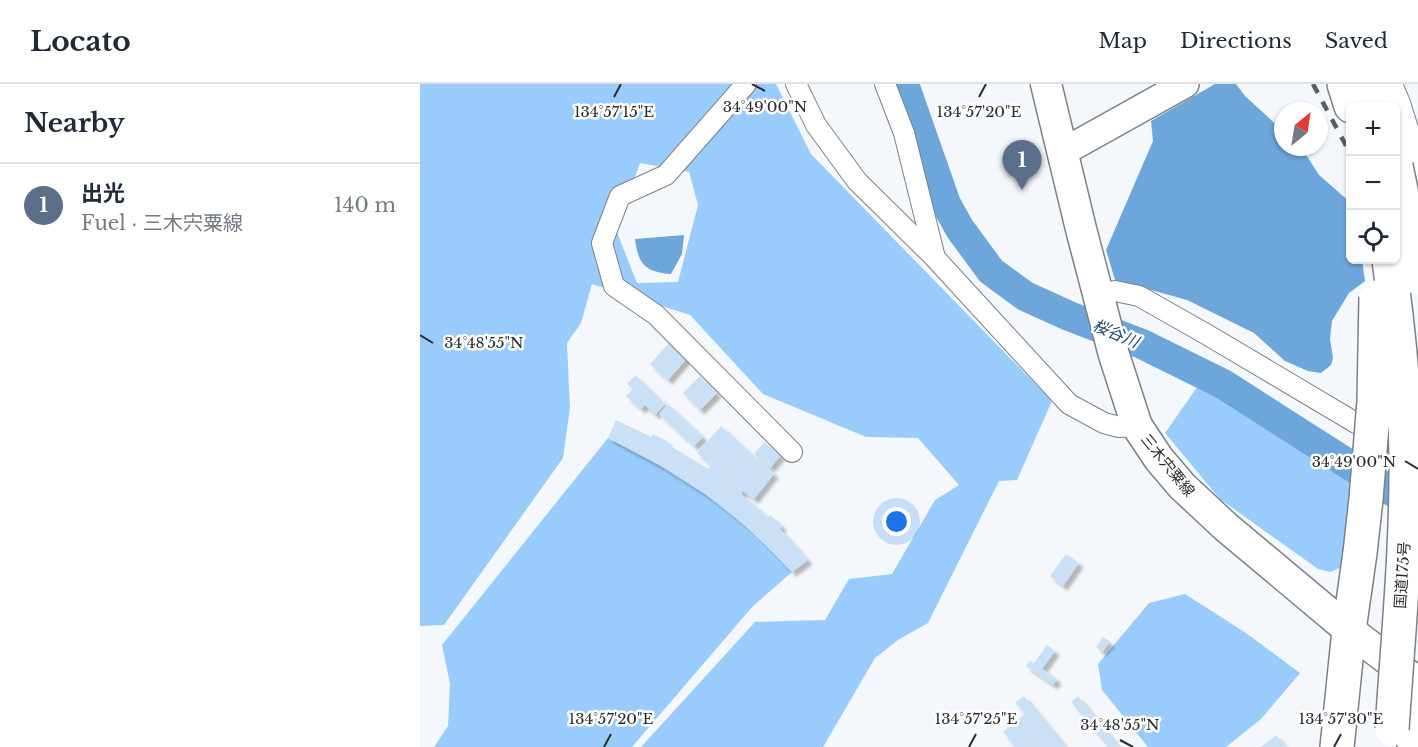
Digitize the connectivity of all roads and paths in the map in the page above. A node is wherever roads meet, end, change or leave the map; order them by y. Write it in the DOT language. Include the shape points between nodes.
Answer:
graph roads {
  1 [pos="746,84"];
  2 [pos="796,84"];
  3 [pos="885,84"];
  4 [pos="1046,84"];
  5 [pos="1185,84"];
  6 [pos="1344,84"];
  7 [pos="1374,84"];
  8 [pos="1392,84"];
  9 [pos="1350,102"];
  10 [pos="1378,102"];
  11 [pos="1382,102"];
  12 [pos="1400,150"];
  13 [pos="1063,152"];
  14 [pos="1418,162"];
  15 [pos="1400,187"];
  16 [pos="1418,201"];
  17 [pos="935,258"];
  18 [pos="1374,264"];
  19 [pos="1389,264"];
  20 [pos="1418,278"];
  21 [pos="1100,300"];
  22 [pos="1137,426"];
  23 [pos="792,452"];
  24 [pos="1418,455"];
  25 [pos="1349,630"];
  26 [pos="1418,683"];
  27 [pos="1418,691"];
  28 [pos="1403,738"];
  29 [pos="1337,747"];
  1 -- 23 [label="street" via="666,175 620,196 602,243 614,286 656,315"];
  2 -- 17 [label="street" via="816,125 857,181"];
  3 -- 17 [label="street" via="904,133"];
  4 -- 13 [label="main road, 三木宍粟線"];
  5 -- 13 [label="street"];
  6 -- 9 [label="highway"];
  7 -- 10 [label="highway"];
  7 -- 11 [label="highway"];
  8 -- 14 [label="street"];
  12 -- 16 [label="highway"];
  13 -- 21 [label="main road, 三木宍粟線"];
  15 -- 20 [label="highway, bridge"];
  17 -- 22 [label="street" via="1069,404 1104,423"];
  18 -- 25 [label="highway, bridge" via="1374,401"];
  19 -- 28 [label="highway, 国道175号, bridge" via="1404,382"];
  21 -- 22 [label="main road, 三木宍粟線"];
  21 -- 24 [label="street" via="1115,291 1139,296"];
  22 -- 25 [label="main road, 三木宍粟線" via="1182,486"];
  25 -- 26 [label="main road, 三木宍粟線"];
  25 -- 29 [label="highway"];
  27 -- 28 [label="highway, 国道175号"];
}
